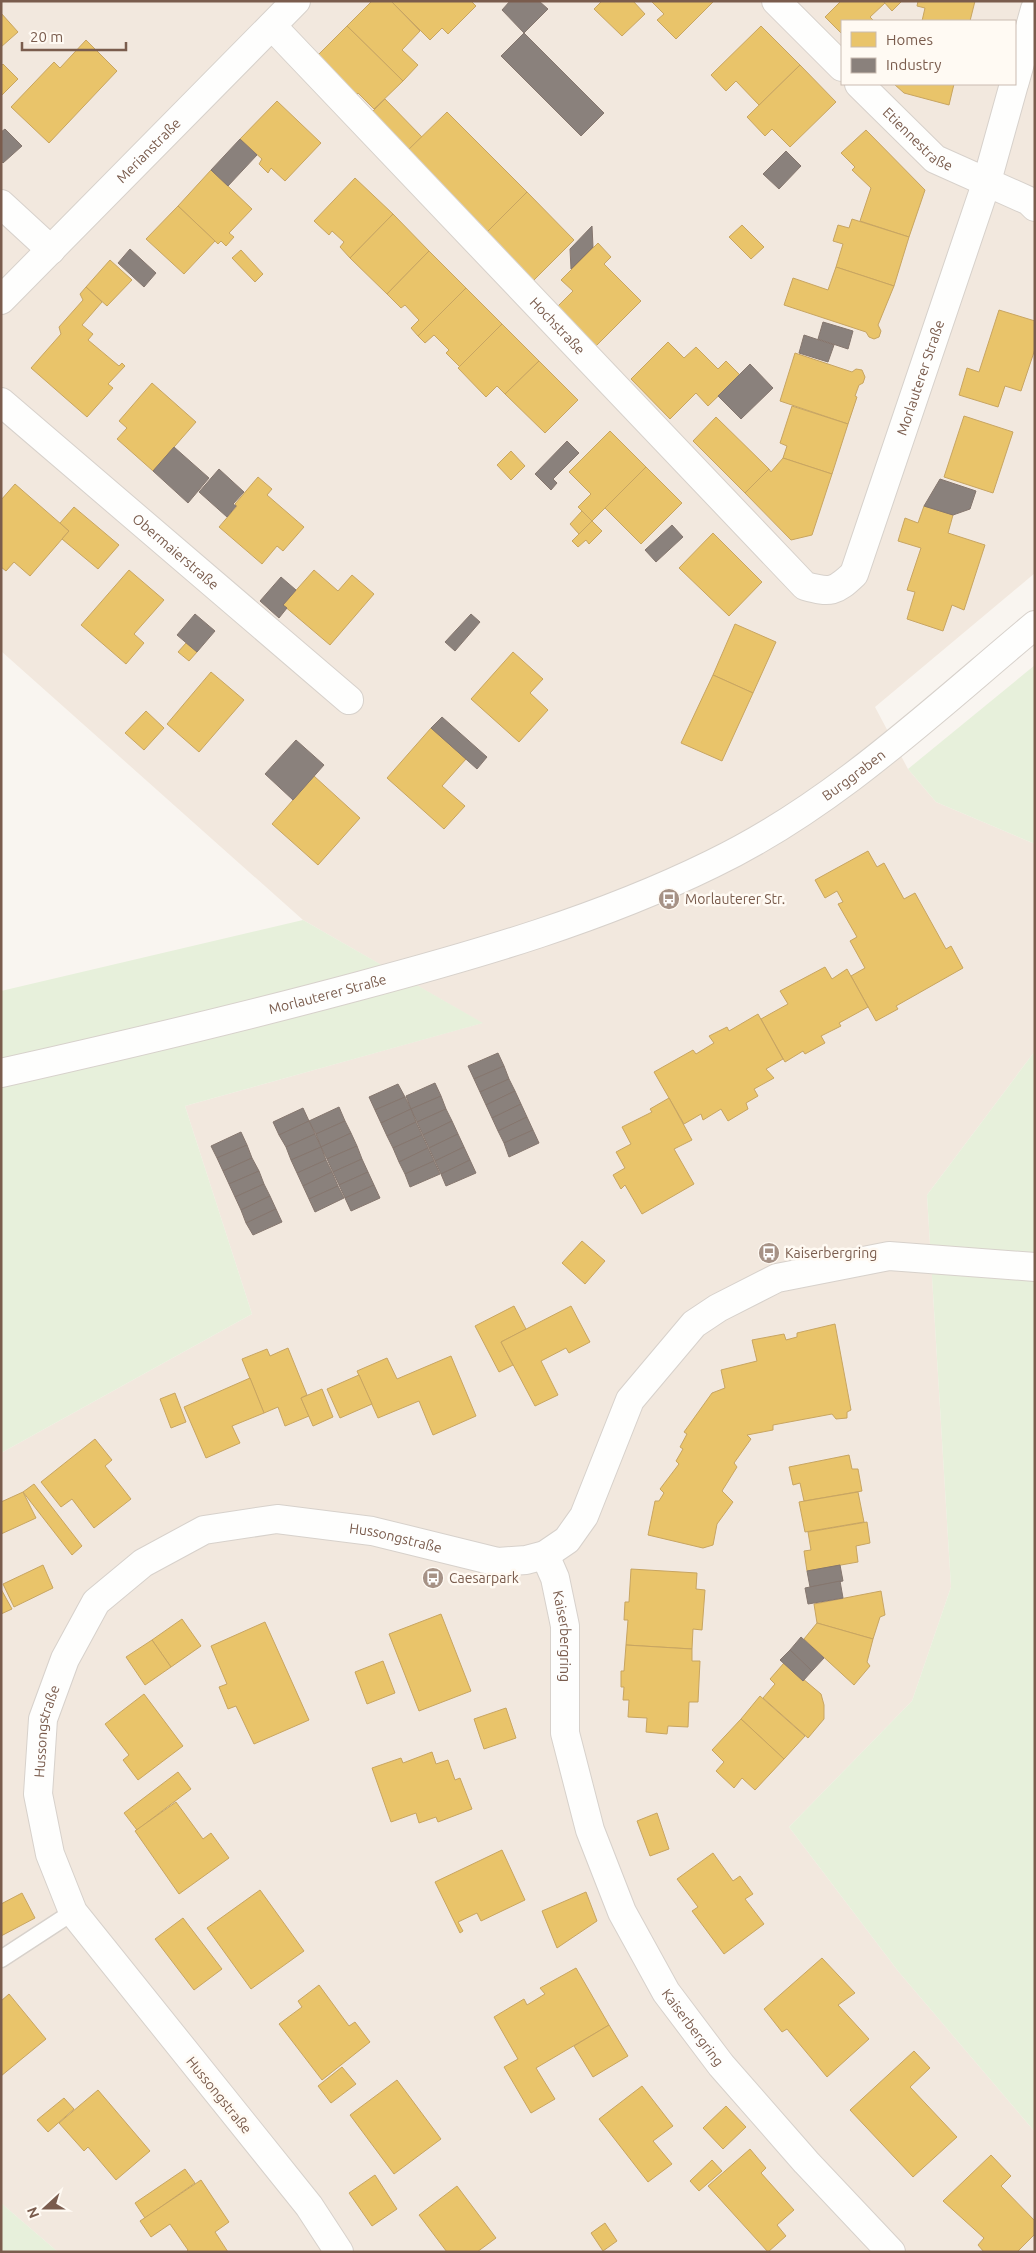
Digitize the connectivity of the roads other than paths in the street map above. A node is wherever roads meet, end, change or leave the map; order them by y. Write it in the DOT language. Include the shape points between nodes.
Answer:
graph roads {
  1 [pos="296,1"];
  2 [pos="776,1"];
  3 [pos="1035,8"];
  4 [pos="272,26"];
  5 [pos="841,66"];
  6 [pos="1016,75"];
  7 [pos="860,85"];
  8 [pos="1013,85"];
  9 [pos="987,181"];
  10 [pos="1,204"];
  11 [pos="1035,207"];
  12 [pos="51,250"];
  13 [pos="1,300"];
  14 [pos="1,402"];
  15 [pos="854,574"];
  16 [pos="1035,625"];
  17 [pos="349,700"];
  18 [pos="649,892"];
  19 [pos="1,1073"];
  20 [pos="1035,1267"];
  21 [pos="544,1555"];
  22 [pos="73,1912"];
  23 [pos="1,1959"];
  24 [pos="339,2252"];
  25 [pos="891,2252"];
  1 -- 4 [label="street, Merianstraße"];
  2 -- 5 [label="street"];
  3 -- 6 [label="street, Morlauterer Straße"];
  4 -- 12 [label="street, Merianstraße"];
  4 -- 15 [label="street, Hochstraße" via="805,586 825,591 841,586"];
  7 -- 9 [label="street, Etiennestraße" via="935,159"];
  8 -- 9 [label="street, Morlauterer Straße"];
  9 -- 11 [label="street"];
  9 -- 15 [label="street, Morlauterer Straße"];
  10 -- 12 [label="street"];
  12 -- 13 [label="street, Merianstraße"];
  14 -- 17 [label="street, Obermaierstraße"];
  16 -- 18 [label="street, Burggraben" via="850,779 713,864"];
  18 -- 19 [label="street, Morlauterer Straße" via="536,935 440,964 216,1024"];
  20 -- 21 [label="street" via="889,1256 777,1278 718,1308 694,1324 630,1400 584,1516 567,1540"];
  21 -- 22 [label="street, Hussongstraße" via="498,1562 372,1531 277,1519 204,1530 143,1563 96,1602 65,1659 43,1719 38,1794 50,1854"];
  21 -- 25 [label="street, Kaiserbergring" via="555,1578 564,1626 566,1733 590,1830 622,1912 666,1992 721,2065"];
  22 -- 23 [label="lane"];
  22 -- 24 [label="street, Hussongstraße" via="309,2206"];
}
